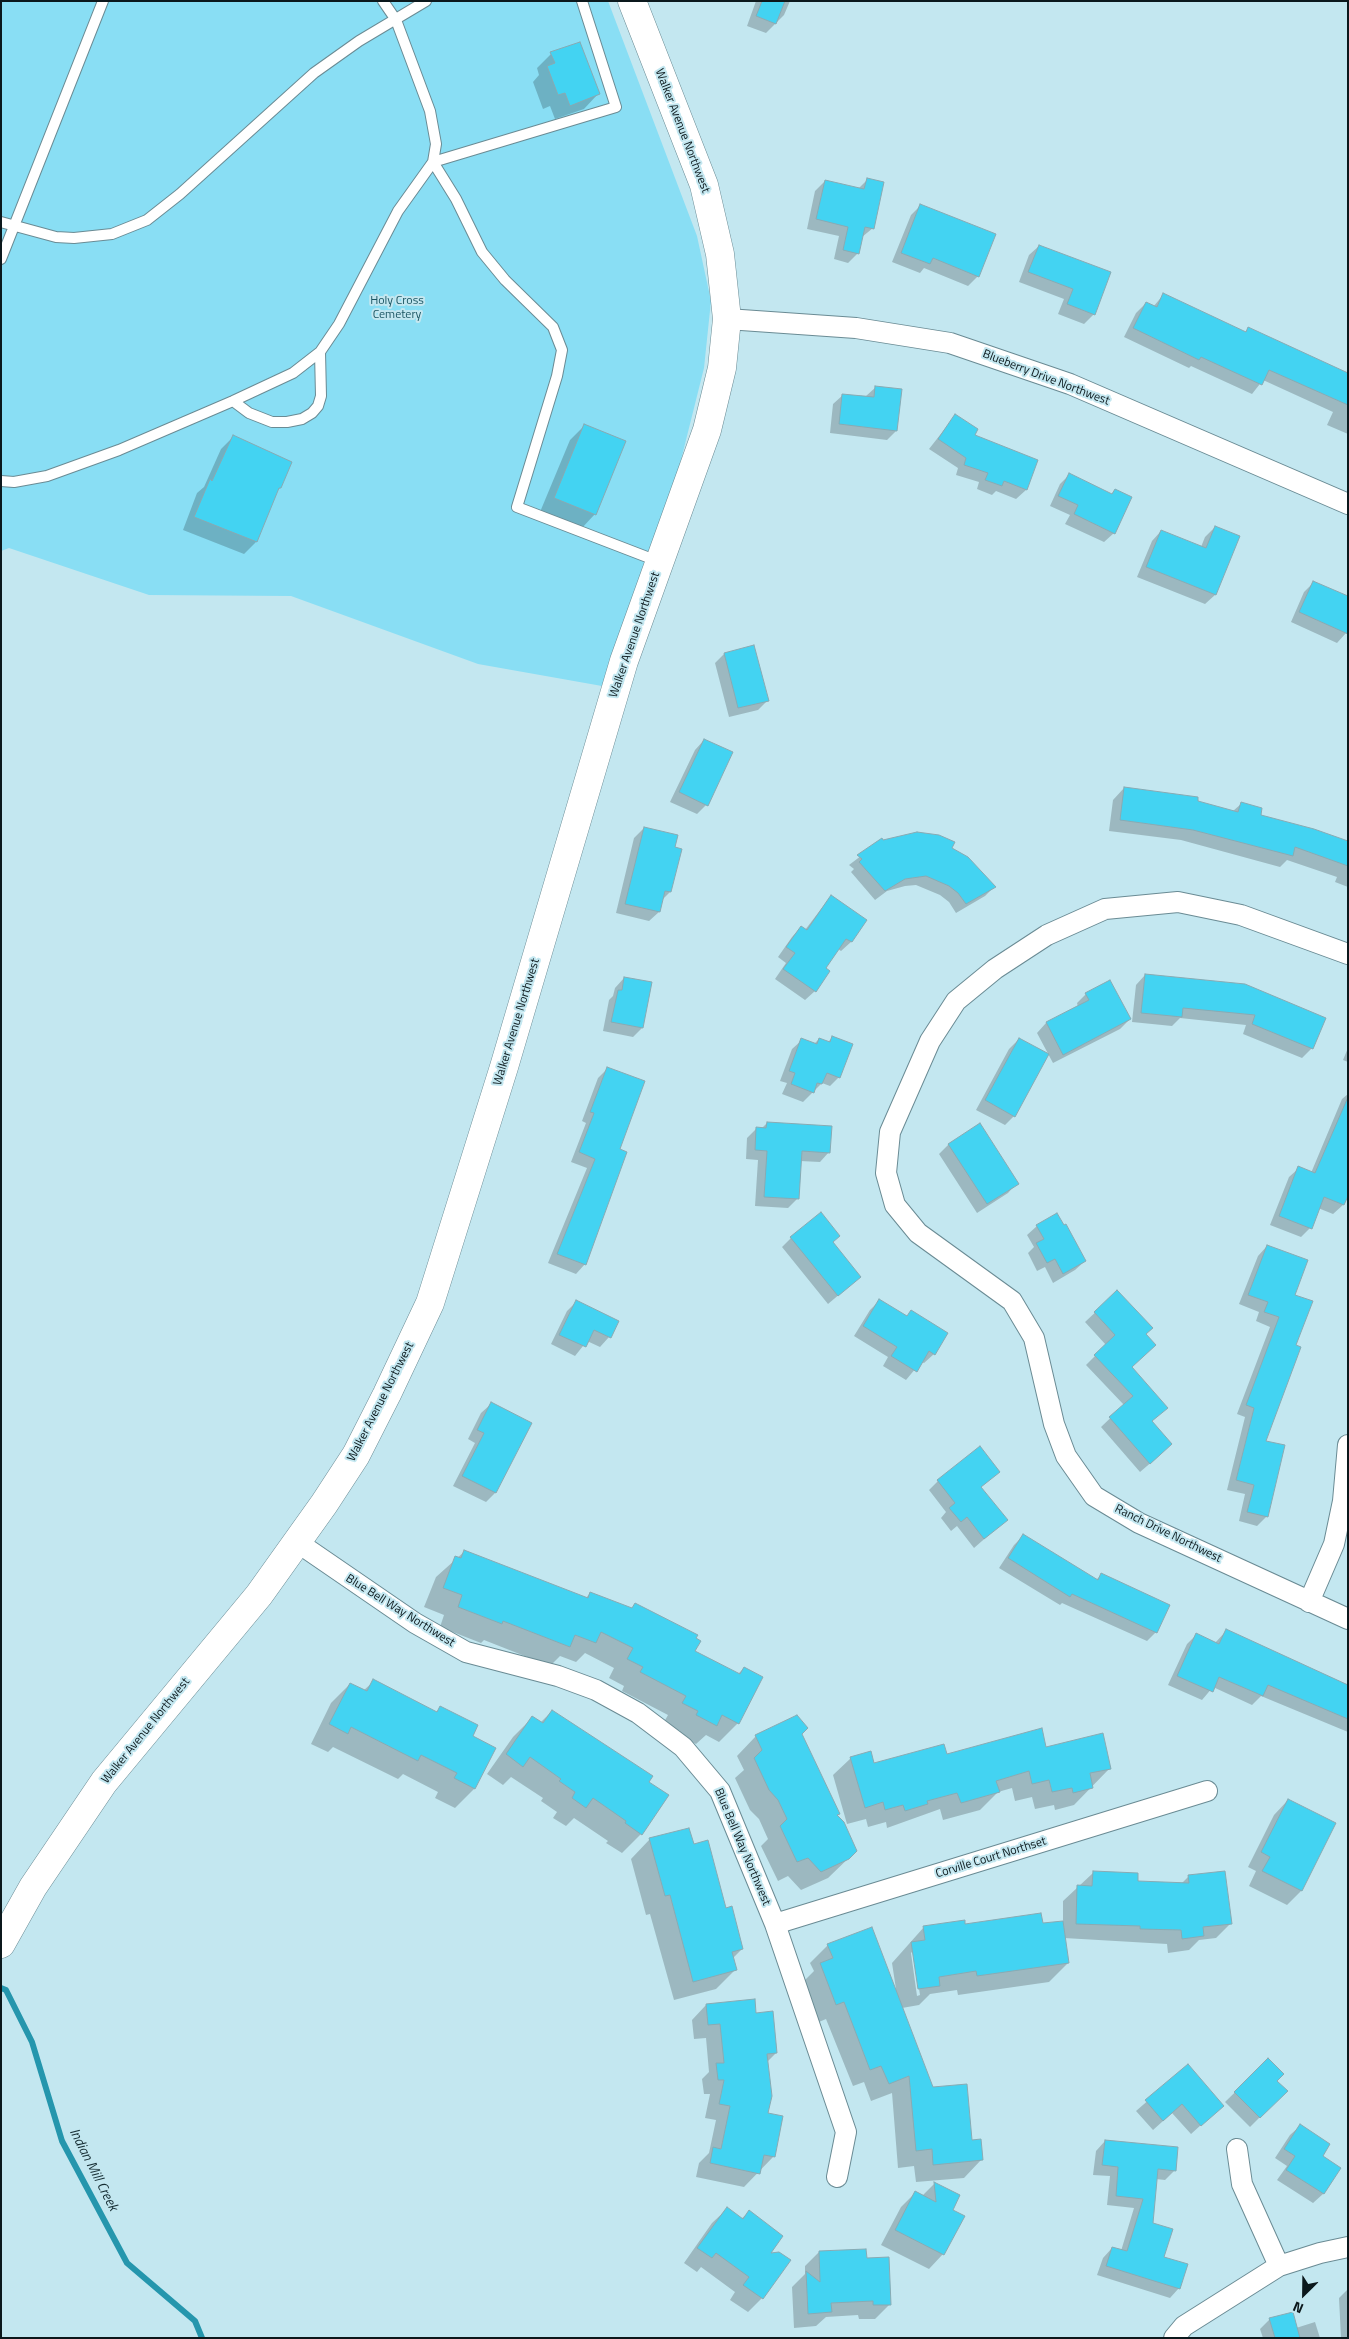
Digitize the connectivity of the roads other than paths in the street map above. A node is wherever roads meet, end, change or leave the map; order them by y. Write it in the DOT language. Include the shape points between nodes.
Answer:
graph roads {
  1 [pos="103,1"];
  2 [pos="383,1"];
  3 [pos="426,1"];
  4 [pos="582,1"];
  5 [pos="636,4"];
  6 [pos="396,20"];
  7 [pos="433,162"];
  8 [pos="1,222"];
  9 [pos="14,226"];
  10 [pos="1,259"];
  11 [pos="727,319"];
  12 [pos="320,352"];
  13 [pos="233,401"];
  14 [pos="1,481"];
  15 [pos="1348,504"];
  16 [pos="660,563"];
  17 [pos="1348,954"];
  18 [pos="1348,1445"];
  19 [pos="297,1542"];
  20 [pos="1309,1602"];
  21 [pos="1348,1619"];
  22 [pos="1207,1791"];
  23 [pos="775,1924"];
  24 [pos="1,1944"];
  25 [pos="1237,2149"];
  26 [pos="838,2177"];
  27 [pos="1348,2246"];
  28 [pos="1279,2266"];
  29 [pos="1174,2338"];
  1 -- 9 [label="lane"];
  2 -- 6 [label="lane"];
  3 -- 6 [label="lane"];
  4 -- 7 [label="lane" via="616,107"];
  5 -- 11 [label="main road, Walker Avenue Northwest" via="704,186 720,254"];
  6 -- 7 [label="lane" via="435,128"];
  6 -- 9 [label="lane" via="314,73 147,220 112,234 74,238 56,237"];
  7 -- 12 [label="lane" via="398,211 339,324"];
  7 -- 16 [label="lane" via="456,199 482,252 505,280 553,327 561,345 557,376 516,507"];
  8 -- 9 [label="lane"];
  9 -- 10 [label="lane"];
  11 -- 15 [label="street, Blueberry Drive Northwest" via="856,328 950,343 1070,384"];
  11 -- 16 [label="main road, Walker Avenue Northwest" via="722,368 708,430"];
  12 -- 13 [label="lane" via="293,373"];
  12 -- 13 [label="lane" via="321,396 318,406 302,419 272,422 249,413"];
  13 -- 14 [label="lane" via="119,450 47,476"];
  16 -- 19 [label="main road, Walker Avenue Northwest" via="624,661 504,1067 430,1303 356,1455"];
  17 -- 20 [label="street, Ranch Drive Northwest" via="1241,914 1178,902 1105,909 1047,935 995,969 956,1001 930,1041 890,1132 886,1173 895,1205 918,1233 1012,1301 1034,1338 1054,1424 1066,1456 1094,1496 1139,1523"];
  18 -- 20 [label="street" via="1343,1501 1334,1544"];
  19 -- 23 [label="street, Blue Bell Way Northwest" via="415,1623 466,1652 558,1676 596,1690 638,1713 683,1747 720,1791"];
  19 -- 24 [label="main road, Walker Avenue Northwest" via="259,1595 104,1782 33,1887"];
  20 -- 21 [label="street, Ranch Drive Northwest"];
  22 -- 23 [label="street, Corville Court Northset"];
  23 -- 26 [label="street, Blue Bell Way Northwest" via="846,2132"];
  25 -- 28 [label="street" via="1242,2184"];
  27 -- 28 [label="street"];
  28 -- 29 [label="street" via="1184,2326"];
}
